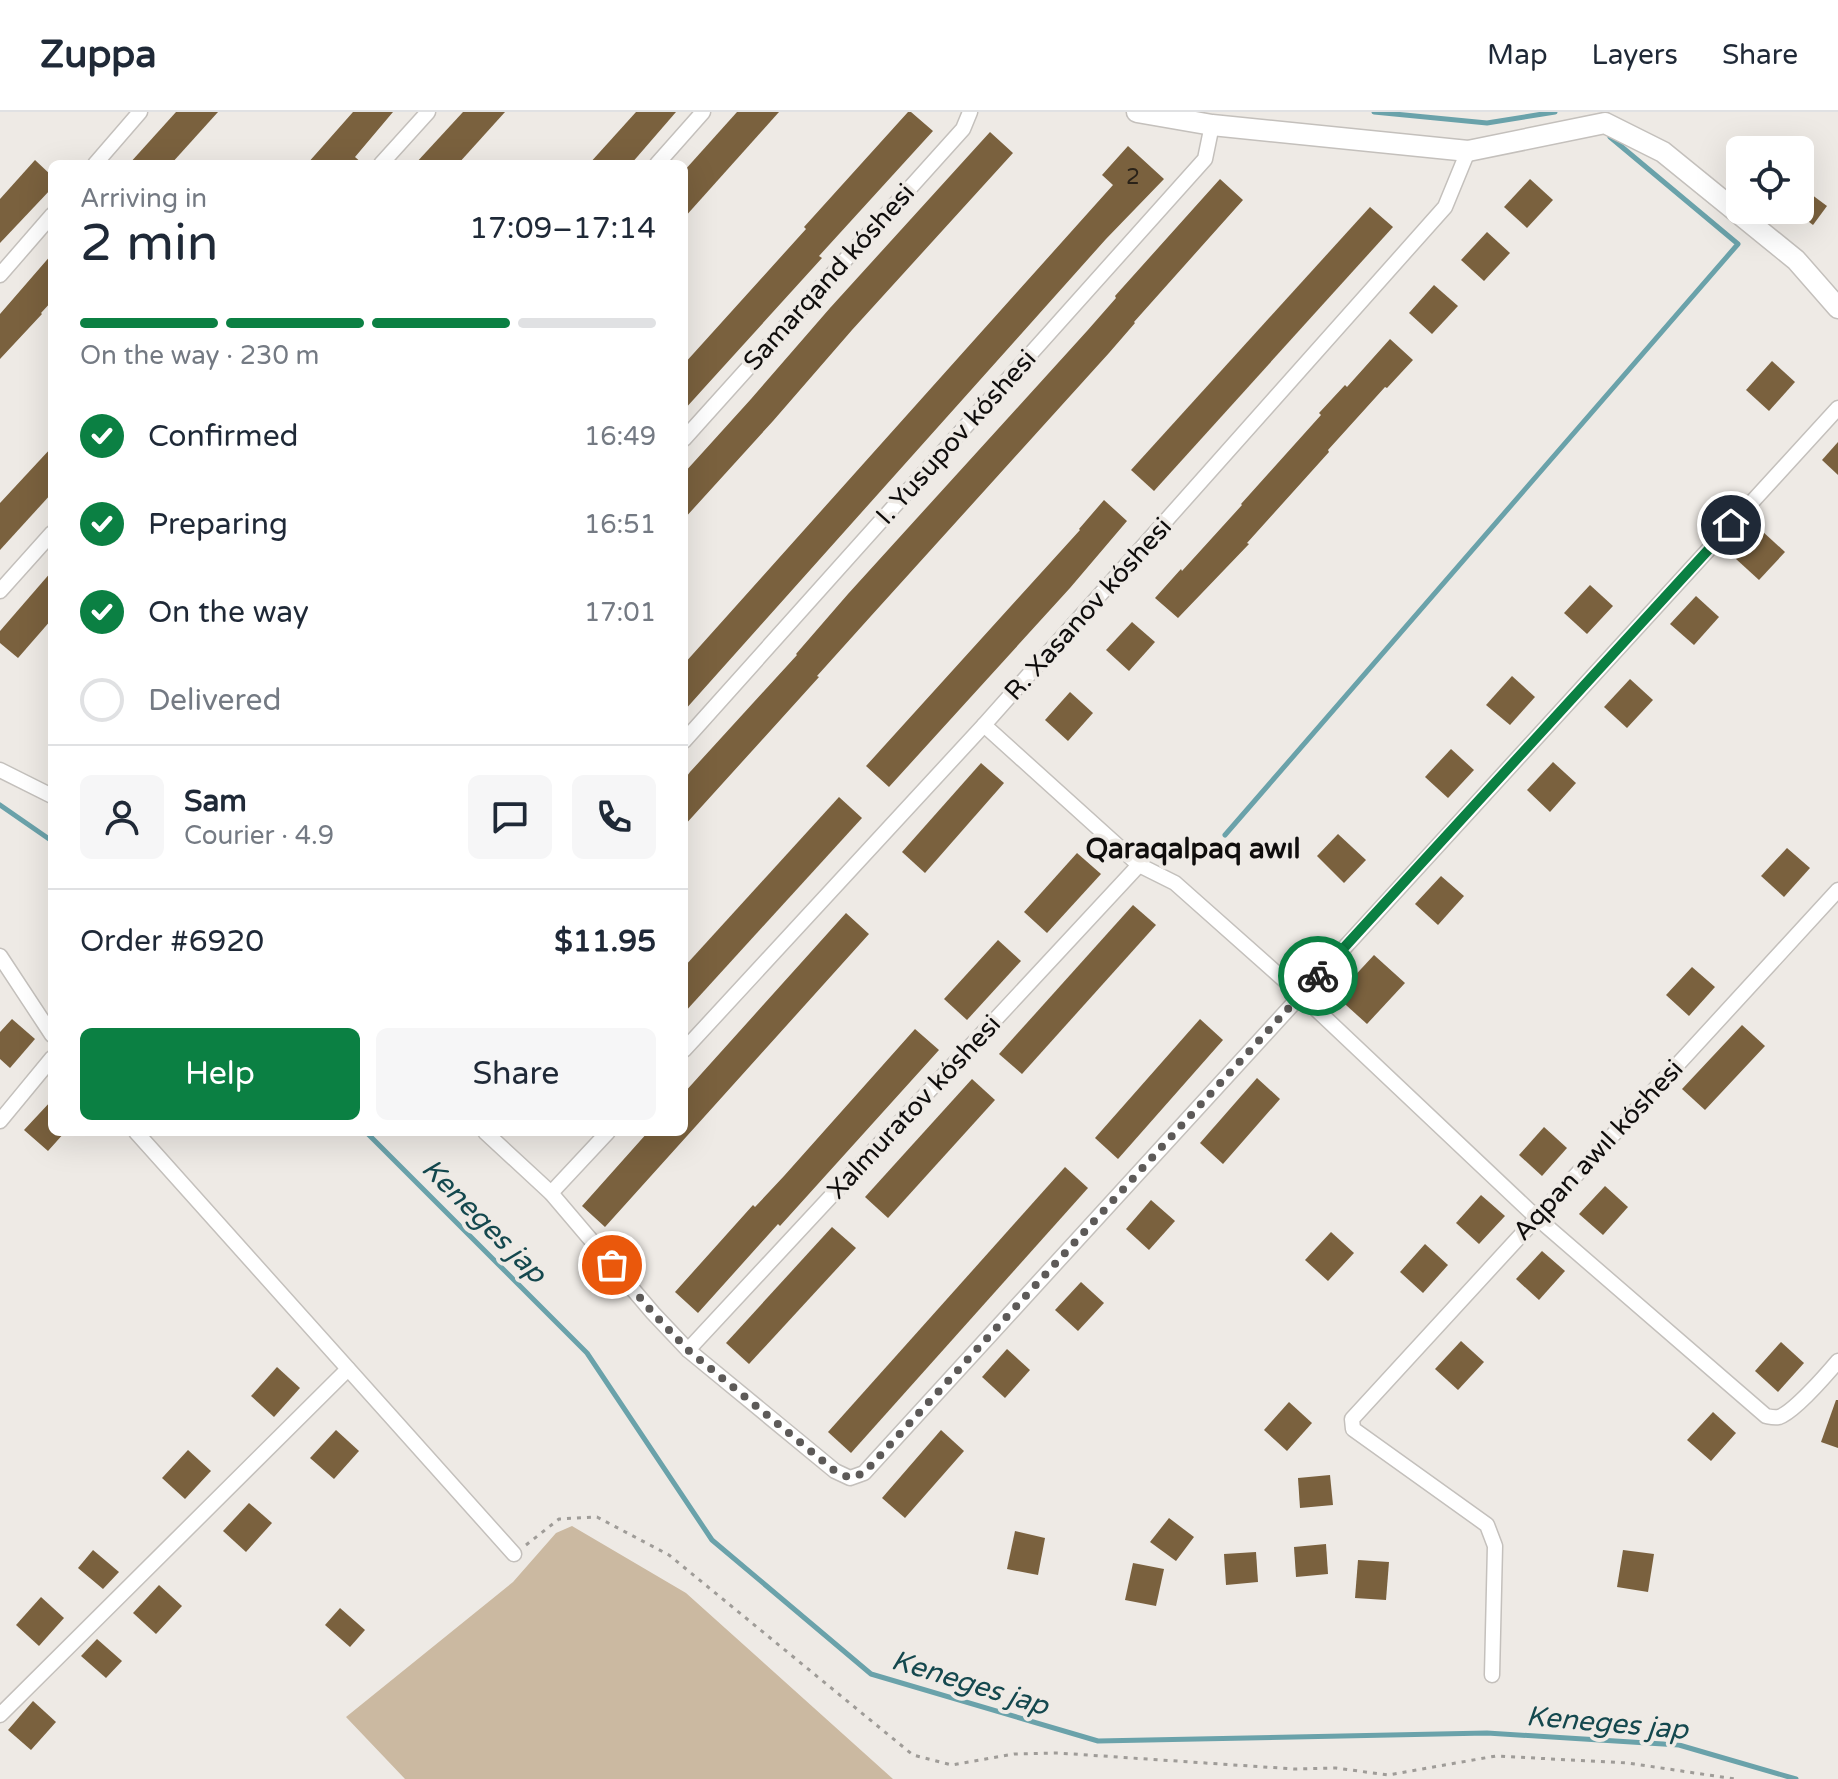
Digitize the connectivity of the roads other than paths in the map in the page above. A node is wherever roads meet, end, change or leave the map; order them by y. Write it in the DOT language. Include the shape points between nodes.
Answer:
graph roads {
  1 [pos="140,112"];
  2 [pos="428,112"];
  3 [pos="703,112"];
  4 [pos="970,112"];
  5 [pos="1137,112"];
  6 [pos="1212,125"];
  7 [pos="1468,151"];
  8 [pos="98,160"];
  9 [pos="385,160"];
  10 [pos="661,160"];
  11 [pos="48,220"];
  12 [pos="0,275"];
  13 [pos="1838,308"];
  14 [pos="1838,408"];
  15 [pos="688,435"];
  16 [pos="48,537"];
  17 [pos="0,591"];
  18 [pos="984,725"];
  19 [pos="688,737"];
  20 [pos="0,770"];
  21 [pos="48,794"];
  22 [pos="1139,865"];
  23 [pos="1838,890"];
  24 [pos="0,956"];
  25 [pos="1301,995"];
  26 [pos="48,1029"];
  27 [pos="688,1046"];
  28 [pos="48,1063"];
  29 [pos="0,1121"];
  30 [pos="140,1136"];
  31 [pos="489,1136"];
  32 [pos="604,1136"];
  33 [pos="551,1193"];
  34 [pos="1536,1217"];
  35 [pos="688,1350"];
  36 [pos="1838,1361"];
  37 [pos="348,1369"];
  38 [pos="514,1554"];
  39 [pos="1492,1675"];
  40 [pos="0,1715"];
  1 -- 8 [label="street"];
  2 -- 9 [label="street"];
  3 -- 10 [label="street"];
  4 -- 15 [label="street, Samarqand kóshesi" via="963,129"];
  5 -- 6 [label="street"];
  6 -- 7 [label="street"];
  6 -- 19 [label="street, I. Yusupov kóshesi" via="1205,159"];
  7 -- 13 [label="street" via="1605,123 1663,152 1796,260"];
  7 -- 18 [label="street, R. Xasanov kóshesi" via="1445,207"];
  11 -- 12 [label="street"];
  14 -- 25 [label="street"];
  16 -- 17 [label="street"];
  18 -- 22 [label="street"];
  18 -- 27 [label="street, R. Xasanov kóshesi"];
  20 -- 21 [label="street"];
  22 -- 25 [label="street" via="1175,883"];
  22 -- 35 [label="street, Xalmuratov kóshesi"];
  23 -- 34 [label="street, Aqpan awıl kóshesi"];
  24 -- 26 [label="street"];
  25 -- 34 [label="street"];
  25 -- 35 [label="street" via="864,1473 850,1478 835,1471"];
  28 -- 29 [label="street"];
  30 -- 37 [label="street"];
  31 -- 33 [label="street"];
  32 -- 33 [label="street"];
  33 -- 35 [label="street"];
  34 -- 36 [label="street" via="1766,1416 1785,1414"];
  34 -- 39 [label="street, Aqpan awıl kóshesi" via="1352,1419 1353,1429 1487,1525 1495,1546"];
  37 -- 38 [label="street"];
  37 -- 40 [label="street"];
}
